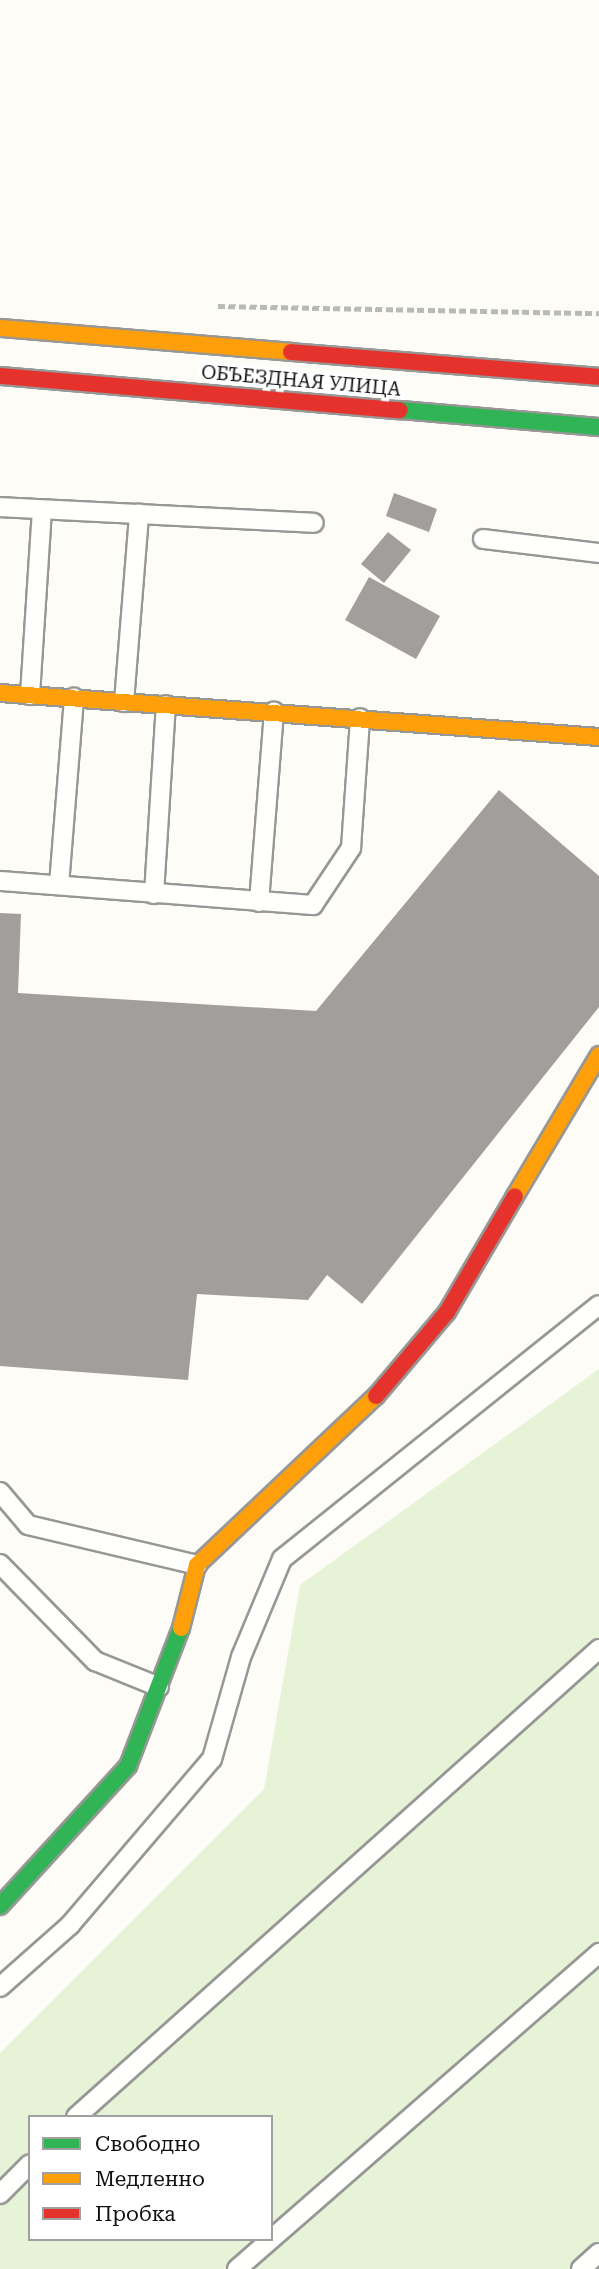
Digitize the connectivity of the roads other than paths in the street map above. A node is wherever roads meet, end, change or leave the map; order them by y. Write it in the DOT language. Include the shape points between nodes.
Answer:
graph roads {
  1 [pos="0,328"];
  2 [pos="0,376"];
  3 [pos="599,377"];
  4 [pos="599,427"];
  5 [pos="0,507"];
  6 [pos="42,509"];
  7 [pos="139,514"];
  8 [pos="314,523"];
  9 [pos="482,539"];
  10 [pos="599,553"];
  11 [pos="0,693"];
  12 [pos="30,695"];
  13 [pos="74,698"];
  14 [pos="124,702"];
  15 [pos="166,705"];
  16 [pos="274,712"];
  17 [pos="360,718"];
  18 [pos="599,737"];
  19 [pos="0,881"];
  20 [pos="59,886"];
  21 [pos="154,894"];
  22 [pos="259,902"];
  23 [pos="599,1055"];
  24 [pos="599,1305"];
  25 [pos="0,1493"];
  26 [pos="0,1564"];
  27 [pos="197,1565"];
  28 [pos="599,1649"];
  29 [pos="159,1687"];
  30 [pos="0,1906"];
  31 [pos="599,1953"];
  32 [pos="0,1987"];
  33 [pos="78,2115"];
  34 [pos="28,2166"];
  35 [pos="0,2194"];
  36 [pos="273,2238"];
  37 [pos="269,2241"];
  38 [pos="599,2253"];
  39 [pos="237,2269"];
  40 [pos="580,2269"];
  1 -- 3 [label="street, ОБЪЕЗДНАЯ УЛИЦА"];
  2 -- 4 [label="street, ОБЪЕЗДНАЯ УЛИЦА"];
  5 -- 6 [label="lane"];
  6 -- 7 [label="lane"];
  6 -- 12 [label="lane"];
  7 -- 8 [label="lane"];
  7 -- 14 [label="lane"];
  9 -- 10 [label="lane"];
  11 -- 12 [label="street"];
  12 -- 13 [label="street"];
  13 -- 14 [label="street"];
  13 -- 20 [label="lane"];
  14 -- 15 [label="street"];
  15 -- 16 [label="street"];
  15 -- 21 [label="lane"];
  16 -- 17 [label="street"];
  16 -- 22 [label="lane"];
  17 -- 18 [label="street"];
  17 -- 22 [label="lane" via="351,848 313,905"];
  19 -- 20 [label="lane"];
  20 -- 21 [label="lane"];
  21 -- 22 [label="lane"];
  23 -- 27 [label="street" via="447,1312 377,1395"];
  24 -- 32 [label="lane" via="282,1559 240,1657 212,1759 70,1925"];
  25 -- 27 [label="lane" via="29,1525"];
  26 -- 29 [label="lane" via="95,1661"];
  27 -- 29 [label="street"];
  28 -- 33 [label="lane"];
  29 -- 30 [label="street" via="128,1766 76,1830"];
  31 -- 36 [label="lane"];
  34 -- 35 [label="lane"];
  37 -- 39 [label="lane"];
  38 -- 40 [label="lane"];
}
